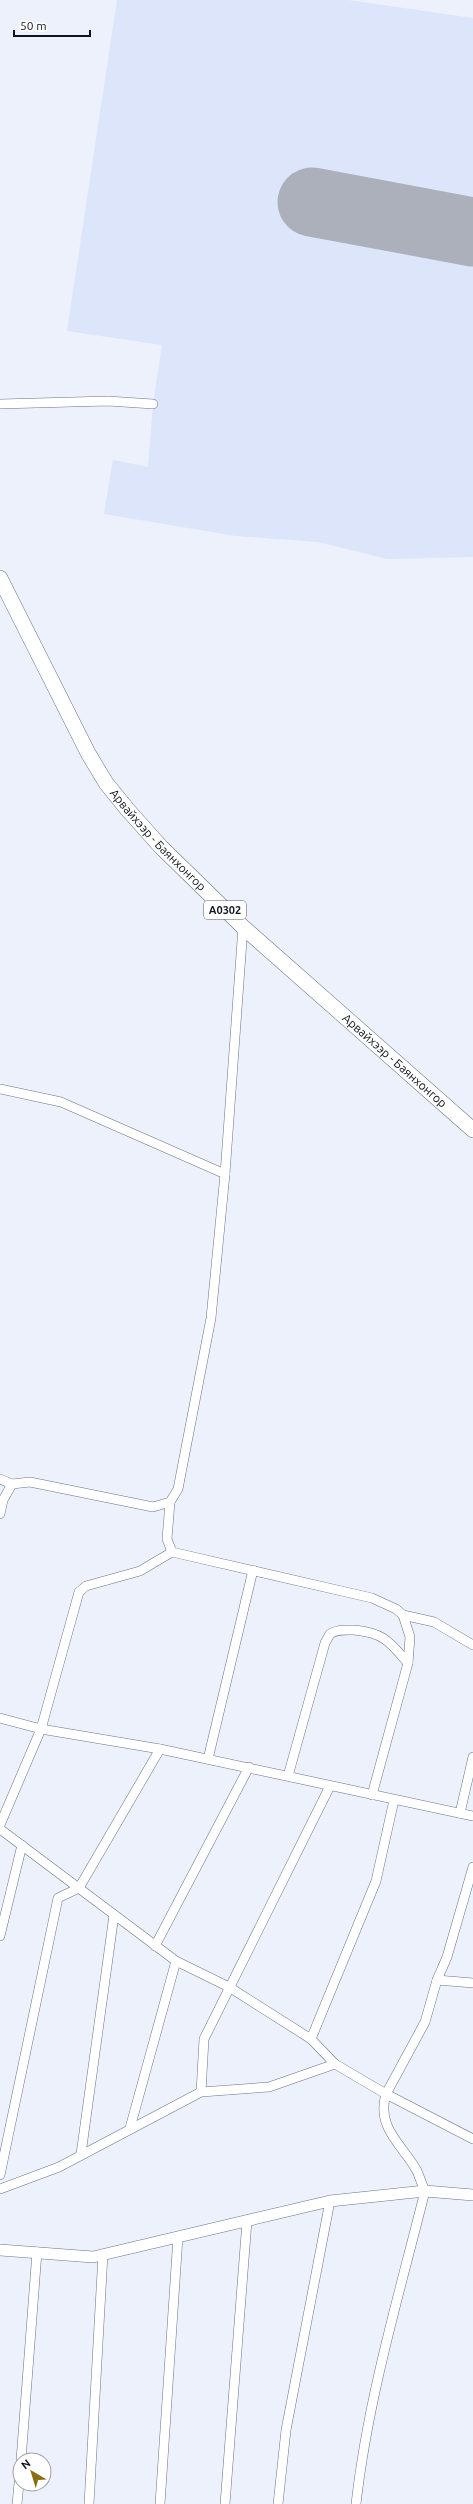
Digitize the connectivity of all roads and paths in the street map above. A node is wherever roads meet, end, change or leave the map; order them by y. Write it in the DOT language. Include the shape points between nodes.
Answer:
graph roads {
  1 [pos="0,404"];
  2 [pos="153,404"];
  3 [pos="0,578"];
  4 [pos="243,927"];
  5 [pos="0,1089"];
  6 [pos="473,1130"];
  7 [pos="225,1174"];
  8 [pos="0,1479"];
  9 [pos="12,1484"];
  10 [pos="170,1502"];
  11 [pos="0,1514"];
  12 [pos="172,1552"];
  13 [pos="253,1570"];
  14 [pos="403,1615"];
  15 [pos="473,1645"];
  16 [pos="408,1663"];
  17 [pos="0,1718"];
  18 [pos="41,1729"];
  19 [pos="160,1749"];
  20 [pos="473,1757"];
  21 [pos="208,1759"];
  22 [pos="249,1767"];
  23 [pos="288,1776"];
  24 [pos="330,1786"];
  25 [pos="372,1795"];
  26 [pos="394,1800"];
  27 [pos="460,1813"];
  28 [pos="473,1816"];
  29 [pos="0,1825"];
  30 [pos="0,1829"];
  31 [pos="22,1845"];
  32 [pos="473,1867"];
  33 [pos="78,1888"];
  34 [pos="114,1915"];
  35 [pos="0,1936"];
  36 [pos="155,1946"];
  37 [pos="176,1961"];
  38 [pos="437,1980"];
  39 [pos="473,1983"];
  40 [pos="229,1987"];
  41 [pos="311,2039"];
  42 [pos="335,2064"];
  43 [pos="201,2092"];
  44 [pos="386,2094"];
  45 [pos="130,2128"];
  46 [pos="473,2139"];
  47 [pos="81,2154"];
  48 [pos="0,2175"];
  49 [pos="0,2189"];
  50 [pos="425,2191"];
  51 [pos="473,2195"];
  52 [pos="330,2201"];
  53 [pos="246,2221"];
  54 [pos="178,2237"];
  55 [pos="0,2250"];
  56 [pos="37,2252"];
  57 [pos="103,2254"];
  58 [pos="22,2452"];
  59 [pos="18,2492"];
  60 [pos="17,2504"];
  61 [pos="89,2504"];
  62 [pos="160,2504"];
  63 [pos="225,2504"];
  64 [pos="278,2504"];
  65 [pos="356,2504"];
  1 -- 2 [label="street" via="108,401"];
  3 -- 4 [label="highway, Арвайхээр - Баянхонгор / A0302" via="106,784 161,847"];
  4 -- 6 [label="highway, Арвайхээр - Баянхонгор / A0302"];
  4 -- 7 [label="street"];
  5 -- 7 [label="street" via="61,1102"];
  7 -- 10 [label="street" via="211,1318 178,1489"];
  8 -- 9 [label="street"];
  9 -- 10 [label="street" via="30,1482 153,1507"];
  9 -- 11 [label="street" via="3,1500"];
  10 -- 12 [label="street" via="167,1539"];
  12 -- 13 [label="street"];
  12 -- 18 [label="street" via="140,1571 86,1586 80,1592"];
  13 -- 14 [label="street" via="372,1598 396,1608"];
  13 -- 21 [label="street"];
  14 -- 15 [label="street" via="434,1622"];
  14 -- 16 [label="street" via="410,1637"];
  16 -- 23 [label="street" via="390,1643 372,1632 344,1629 330,1634 325,1643"];
  16 -- 25 [label="street"];
  17 -- 18 [label="street"];
  18 -- 19 [label="street"];
  18 -- 29 [label="street"];
  19 -- 21 [label="street"];
  19 -- 33 [label="street"];
  20 -- 27 [label="street"];
  21 -- 22 [label="street"];
  22 -- 23 [label="street"];
  22 -- 36 [label="street"];
  23 -- 24 [label="street"];
  24 -- 25 [label="street"];
  24 -- 40 [label="street"];
  25 -- 26 [label="street"];
  26 -- 27 [label="street"];
  26 -- 41 [label="street" via="376,1880"];
  27 -- 28 [label="street"];
  30 -- 31 [label="street"];
  31 -- 33 [label="street"];
  31 -- 35 [label="street"];
  32 -- 38 [label="street" via="447,1957"];
  33 -- 34 [label="street"];
  33 -- 48 [label="street" via="58,1898"];
  34 -- 36 [label="street"];
  34 -- 47 [label="street"];
  36 -- 37 [label="street"];
  37 -- 40 [label="street"];
  37 -- 45 [label="street"];
  38 -- 39 [label="street"];
  38 -- 44 [label="street" via="425,2022"];
  40 -- 41 [label="street"];
  40 -- 43 [label="street" via="204,2039"];
  41 -- 42 [label="street"];
  42 -- 43 [label="street" via="269,2087"];
  42 -- 44 [label="street"];
  43 -- 45 [label="street"];
  44 -- 46 [label="street"];
  44 -- 50 [label="street" via="383,2105 385,2120"];
  45 -- 47 [label="street"];
  47 -- 49 [label="street" via="59,2166"];
  50 -- 51 [label="street"];
  50 -- 52 [label="street"];
  50 -- 65 [label="street" via="372,2401 360,2464"];
  52 -- 53 [label="street"];
  52 -- 64 [label="street" via="286,2430"];
  53 -- 54 [label="street"];
  53 -- 63 [label="street"];
  54 -- 57 [label="street"];
  54 -- 62 [label="street"];
  55 -- 56 [label="street"];
  56 -- 57 [label="street" via="93,2257"];
  56 -- 58 [label="street"];
  57 -- 61 [label="street"];
  59 -- 60 [label="street"];
}
